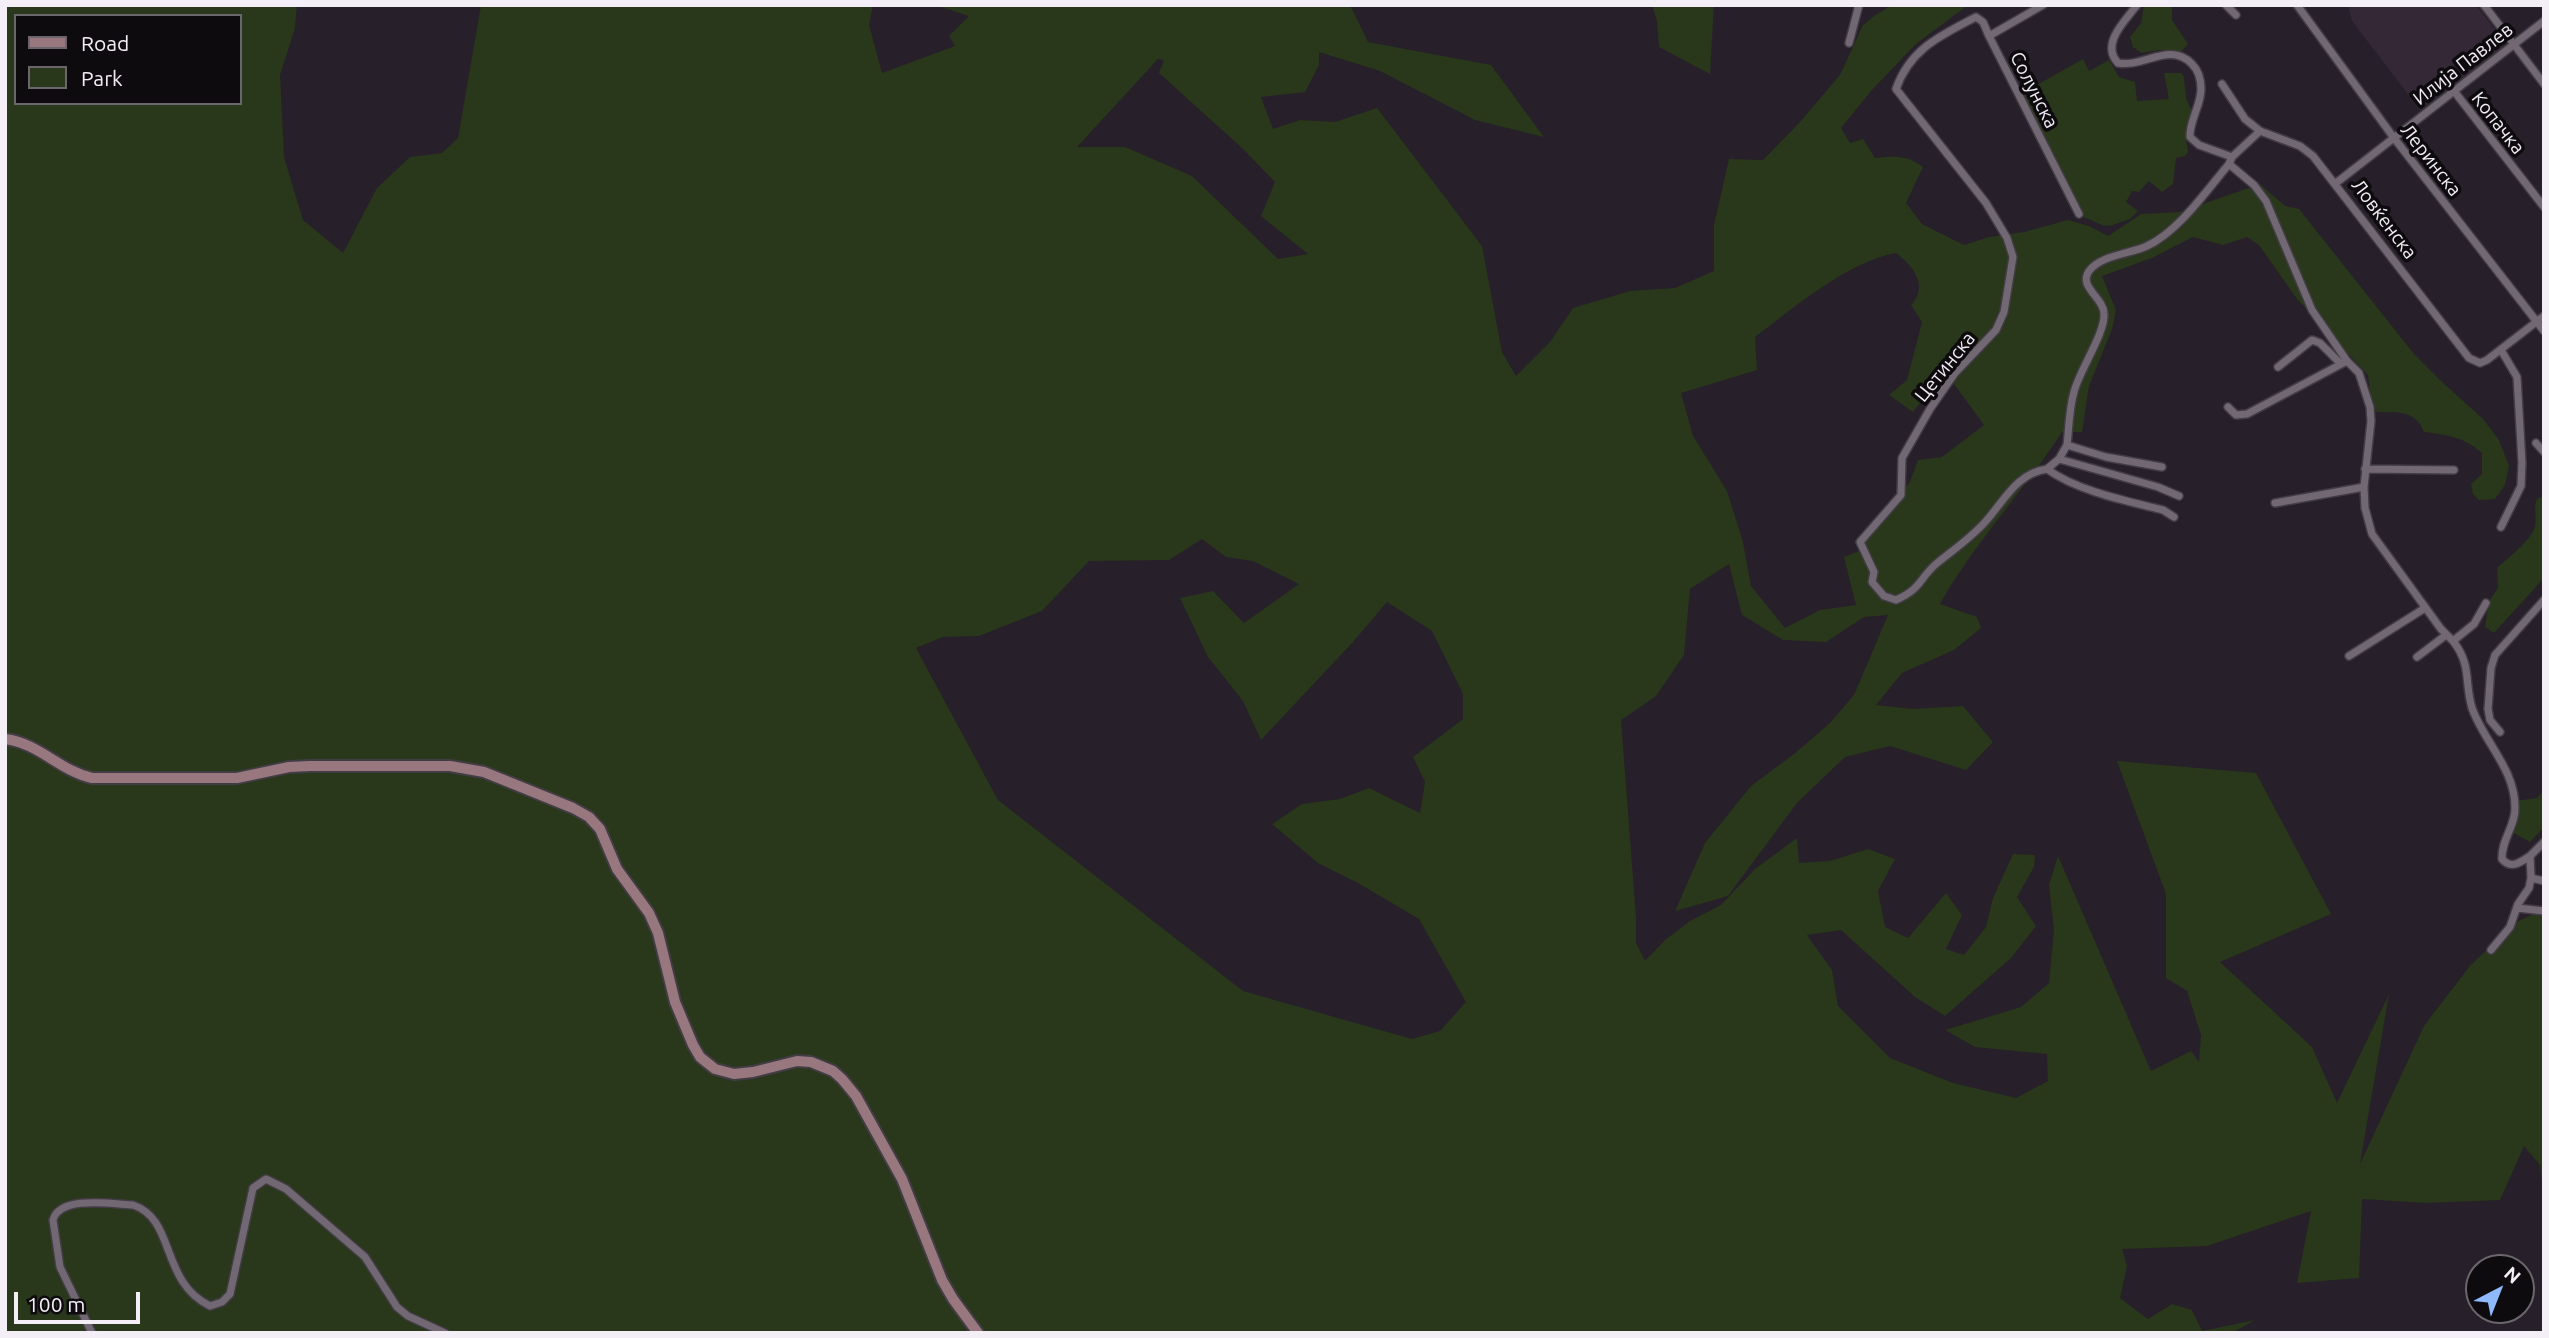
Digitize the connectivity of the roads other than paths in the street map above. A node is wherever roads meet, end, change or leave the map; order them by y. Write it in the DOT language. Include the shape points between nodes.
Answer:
graph roads {
  1 [pos="1859,5"];
  2 [pos="2043,5"];
  3 [pos="2137,5"];
  4 [pos="2226,5"];
  5 [pos="2297,5"];
  6 [pos="2484,5"];
  7 [pos="2236,15"];
  8 [pos="2544,21"];
  9 [pos="1989,36"];
  10 [pos="1849,43"];
  11 [pos="2514,44"];
  12 [pos="2222,84"];
  13 [pos="2544,84"];
  14 [pos="2454,91"];
  15 [pos="2255,128"];
  16 [pos="2394,138"];
  17 [pos="2231,160"];
  18 [pos="2336,183"];
  19 [pos="2544,208"];
  20 [pos="2079,214"];
  21 [pos="2544,316"];
  22 [pos="2537,322"];
  23 [pos="2544,331"];
  24 [pos="2501,350"];
  25 [pos="2344,362"];
  26 [pos="2278,367"];
  27 [pos="2228,407"];
  28 [pos="2536,443"];
  29 [pos="2067,445"];
  30 [pos="2544,452"];
  31 [pos="2059,459"];
  32 [pos="2162,467"];
  33 [pos="2047,469"];
  34 [pos="2365,470"];
  35 [pos="2455,470"];
  36 [pos="2364,487"];
  37 [pos="2179,496"];
  38 [pos="2275,503"];
  39 [pos="2174,517"];
  40 [pos="2501,527"];
  41 [pos="2544,600"];
  42 [pos="2486,603"];
  43 [pos="2425,608"];
  44 [pos="2450,638"];
  45 [pos="2349,656"];
  46 [pos="2417,657"];
  47 [pos="2500,732"];
  48 [pos="5,739"];
  49 [pos="2544,842"];
  50 [pos="2530,856"];
  51 [pos="2531,878"];
  52 [pos="2544,881"];
  53 [pos="2517,908"];
  54 [pos="2544,911"];
  55 [pos="2491,950"];
  56 [pos="92,1333"];
  57 [pos="445,1333"];
  58 [pos="978,1333"];
  1 -- 10 [label="street"];
  2 -- 9 [label="street, Солунска"];
  3 -- 17 [label="street" via="2111,45 2115,60 2130,64 2172,54 2189,61 2197,70 2201,88 2190,138"];
  4 -- 7 [label="street"];
  5 -- 16 [label="street, Леринска"];
  6 -- 11 [label="street"];
  8 -- 11 [label="street, Илија Павлев"];
  9 -- 20 [label="street, Солунска"];
  9 -- 33 [label="street, Цетинска" via="1976,17 1933,41 1902,71 1896,89 1986,204 2013,257 1997,330 1955,373 1930,409 1902,458 1901,495 1860,542 1876,588 1896,600 1911,594 2023,479"];
  11 -- 13 [label="street"];
  11 -- 14 [label="street, Илија Павлев"];
  12 -- 15 [label="street"];
  14 -- 16 [label="street, Илија Павлев"];
  14 -- 19 [label="street, Копачка"];
  15 -- 17 [label="street"];
  15 -- 18 [label="street, Ловќенска" via="2307,151"];
  16 -- 18 [label="street, Илија Павлев"];
  16 -- 22 [label="street, Леринска"];
  17 -- 25 [label="street" via="2266,201 2312,310"];
  17 -- 29 [label="street, Цетинска" via="2160,240 2103,261 2086,277 2104,313 2074,392"];
  18 -- 24 [label="street, Ловќенска" via="2469,358 2480,363"];
  21 -- 22 [label="street, Ловќенска"];
  22 -- 23 [label="street, Леринска"];
  22 -- 24 [label="street, Ловќенска"];
  24 -- 40 [label="street" via="2517,377 2522,463 2521,486"];
  25 -- 26 [label="street" via="2312,340"];
  25 -- 27 [label="street" via="2247,414 2236,415"];
  25 -- 34 [label="street" via="2359,373 2370,407"];
  28 -- 30 [label="street"];
  29 -- 31 [label="street, Цетинска"];
  29 -- 32 [label="street"];
  31 -- 33 [label="street, Цетинска"];
  31 -- 37 [label="street"];
  33 -- 39 [label="street" via="2086,488 2164,510"];
  34 -- 35 [label="street"];
  34 -- 36 [label="street"];
  36 -- 38 [label="street"];
  36 -- 43 [label="street" via="2372,534"];
  41 -- 47 [label="street" via="2495,655 2488,709"];
  42 -- 44 [label="street" via="2473,624"];
  43 -- 44 [label="street"];
  43 -- 45 [label="street"];
  44 -- 46 [label="street"];
  44 -- 50 [label="street" via="2465,660 2478,722 2514,795 2515,815 2502,859 2518,864"];
  48 -- 58 [label="main road" via="31,746 62,767 92,778 237,778 310,766 468,768 589,817 659,933 675,1003 700,1056 715,1069 734,1074 797,1061 811,1062 842,1079 902,1179 942,1280"];
  49 -- 50 [label="street"];
  50 -- 51 [label="street"];
  51 -- 52 [label="street"];
  51 -- 53 [label="street"];
  53 -- 54 [label="street"];
  53 -- 55 [label="street" via="2510,927"];
  56 -- 57 [label="street" via="60,1267 55,1213 77,1203 142,1207 155,1218 180,1280 189,1293 210,1306 230,1294 246,1209 253,1188 266,1179 286,1189 365,1257 397,1307"];
}
